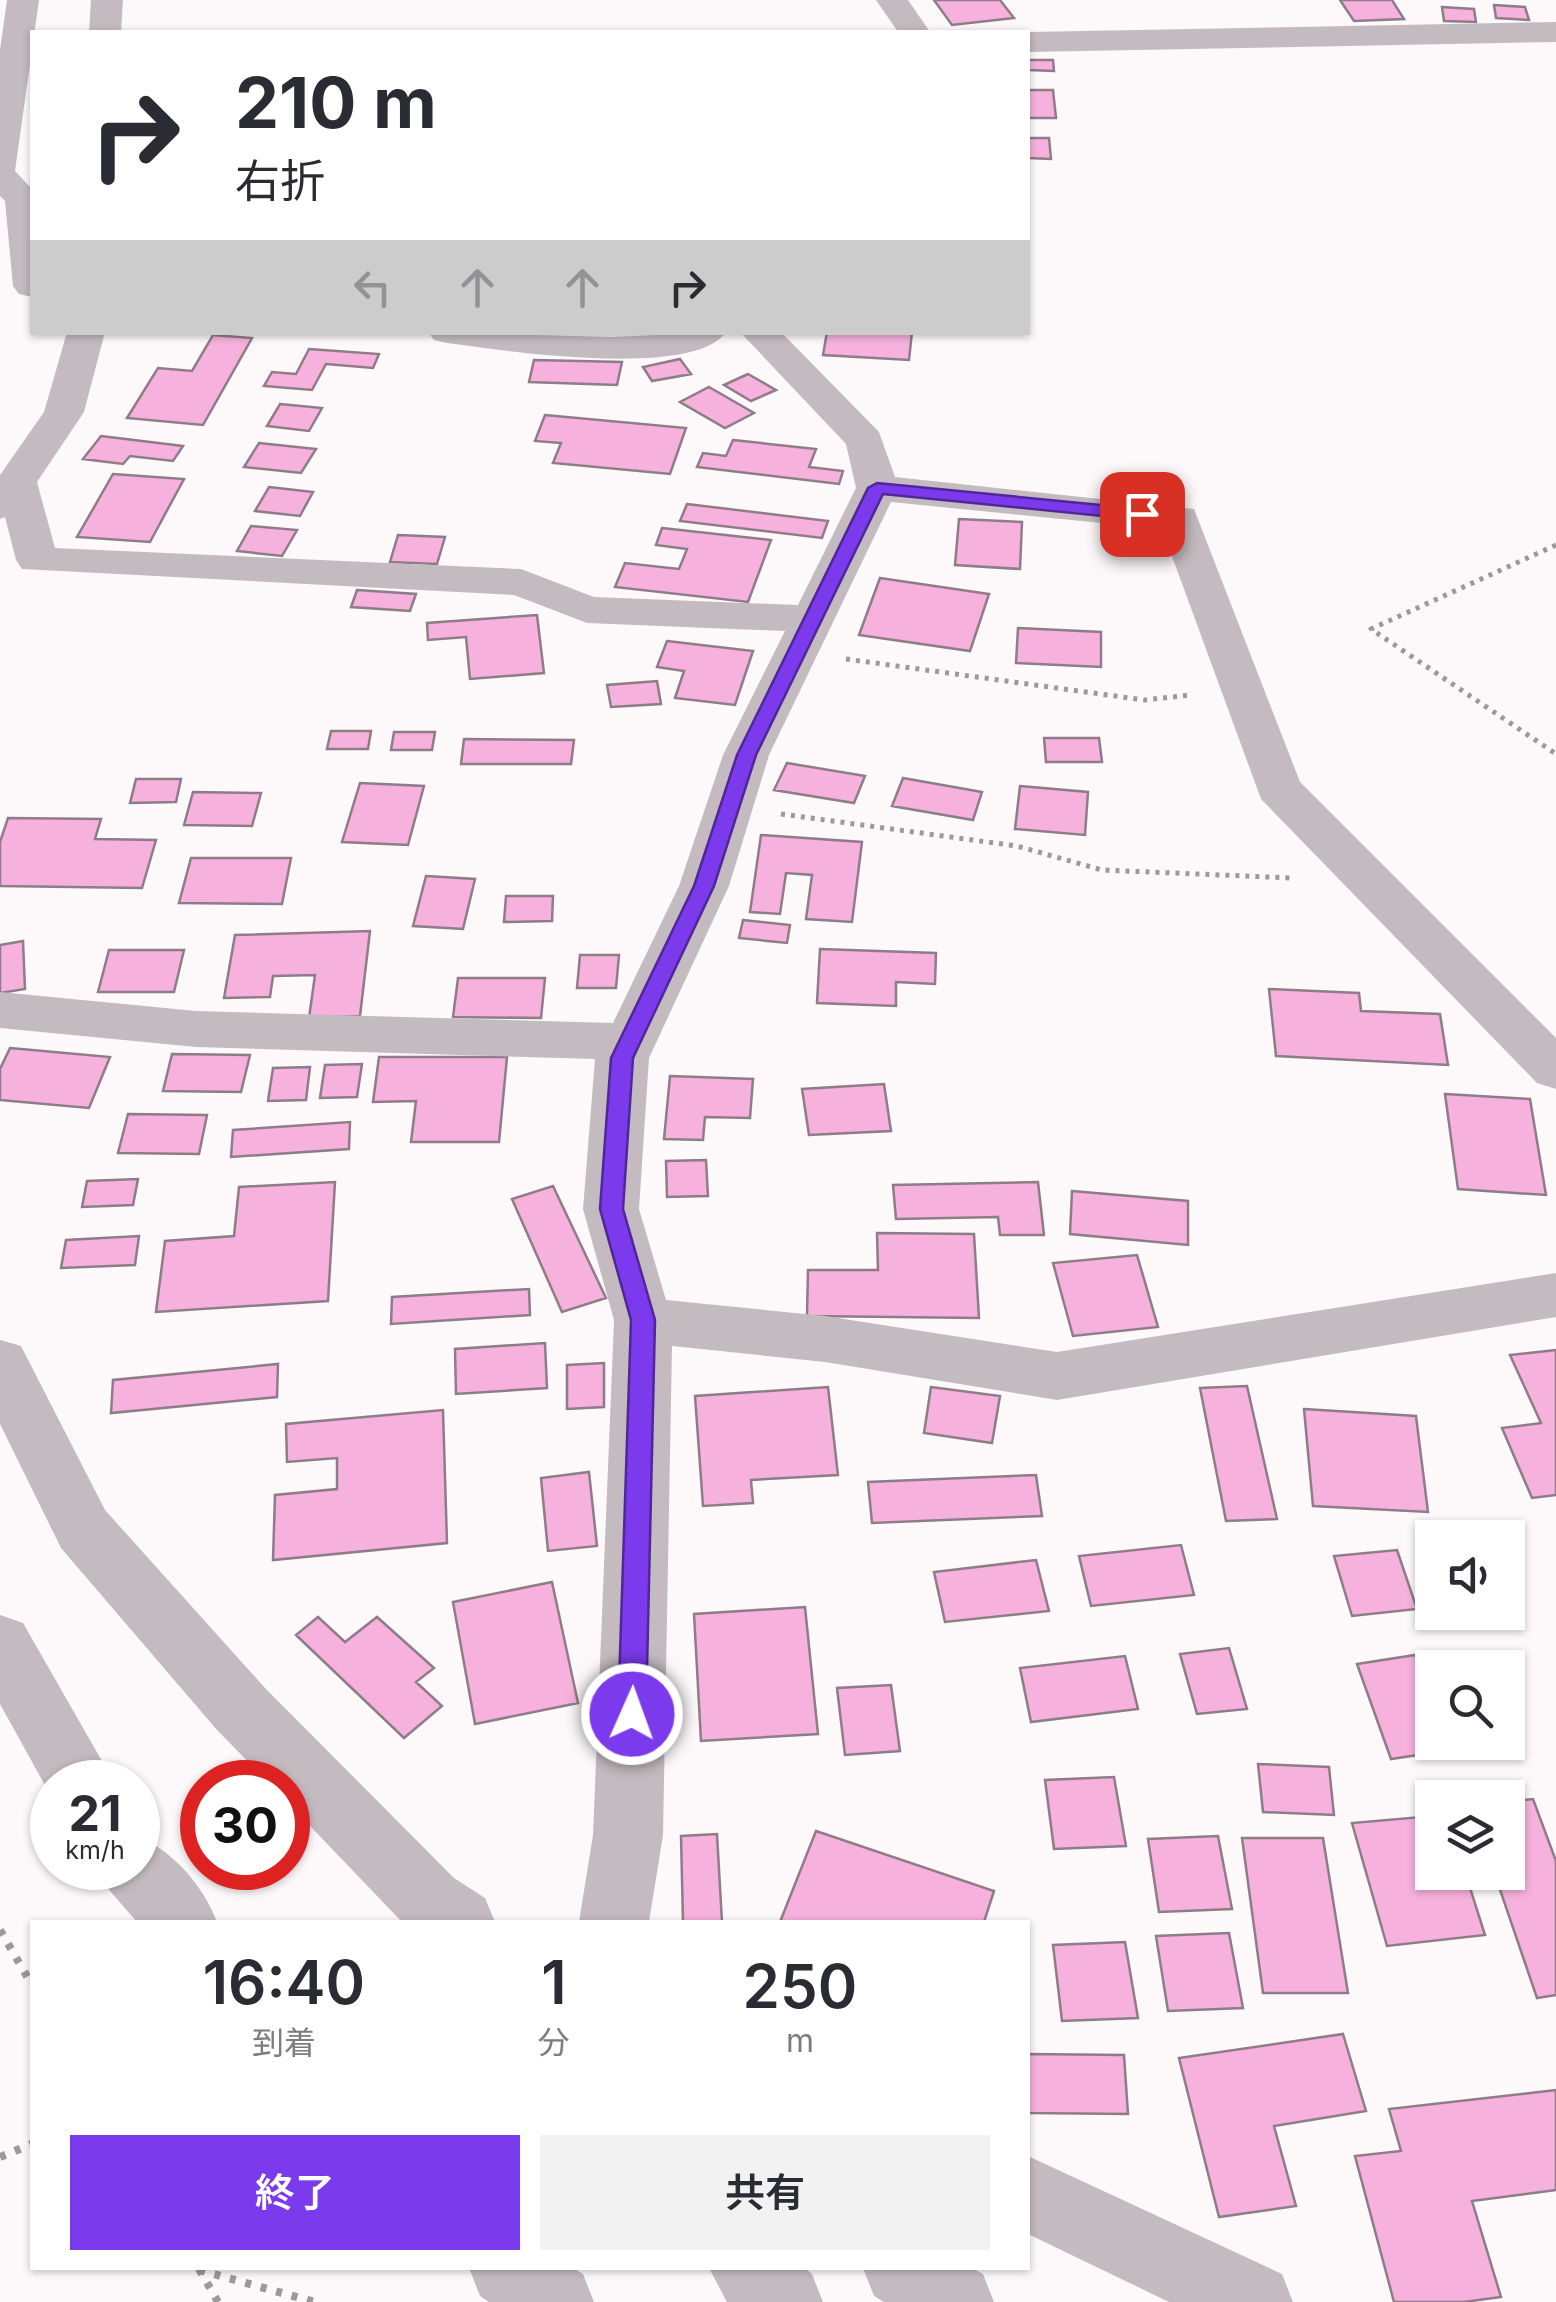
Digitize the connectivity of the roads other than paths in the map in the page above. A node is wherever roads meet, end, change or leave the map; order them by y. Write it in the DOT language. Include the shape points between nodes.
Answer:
graph roads {
  1 [pos="23,0"];
  2 [pos="107,0"];
  3 [pos="892,0"];
  4 [pos="1303,0"];
  5 [pos="105,30"];
  6 [pos="913,30"];
  7 [pos="1556,32"];
  8 [pos="1338,36"];
  9 [pos="1030,42"];
  10 [pos="0,167"];
  11 [pos="0,176"];
  12 [pos="30,269"];
  13 [pos="85,335"];
  14 [pos="473,335"];
  15 [pos="699,335"];
  16 [pos="762,335"];
  17 [pos="877,488"];
  18 [pos="8,494"];
  19 [pos="804,636"];
  20 [pos="0,1010"];
  21 [pos="630,1042"];
  22 [pos="1556,1070"];
  23 [pos="1556,1295"];
  24 [pos="643,1320"];
  25 [pos="0,1363"];
  26 [pos="0,1644"];
  27 [pos="67,1760"];
  28 [pos="154,1890"];
  29 [pos="180,1920"];
  30 [pos="457,1920"];
  31 [pos="614,1920"];
  32 [pos="1030,2195"];
  33 [pos="511,2270"];
  34 [pos="750,2270"];
  35 [pos="905,2270"];
  36 [pos="555,2302"];
  37 [pos="784,2302"];
  38 [pos="955,2302"];
  39 [pos="1254,2302"];
  1 -- 10 [label="street"];
  2 -- 5 [label="street"];
  3 -- 6 [label="street"];
  4 -- 8 [label="street"];
  7 -- 8 [label="street"];
  8 -- 9 [label="street"];
  11 -- 12 [label="street" via="22,199"];
  13 -- 18 [label="street" via="64,412"];
  14 -- 15 [label="street" via="586,348 679,344"];
  16 -- 17 [label="street" via="866,441"];
  17 -- 19 [label="street"];
  17 -- 22 [label="street" via="1179,518 1278,788"];
  18 -- 19 [label="street" via="36,560 522,582 587,610"];
  19 -- 21 [label="street" via="746,755 704,886"];
  20 -- 21 [label="street" via="196,1029"];
  21 -- 24 [label="street" via="622,1058 612,1209"];
  23 -- 24 [label="street" via="1057,1376 826,1339"];
  24 -- 31 [label="street" via="628,1835"];
  25 -- 30 [label="street" via="83,1530 241,1709 429,1901"];
  26 -- 27 [label="street"];
  28 -- 29 [label="street"];
  32 -- 39 [label="street"];
  33 -- 36 [label="street"];
  34 -- 37 [label="street"];
  35 -- 38 [label="street"];
}
